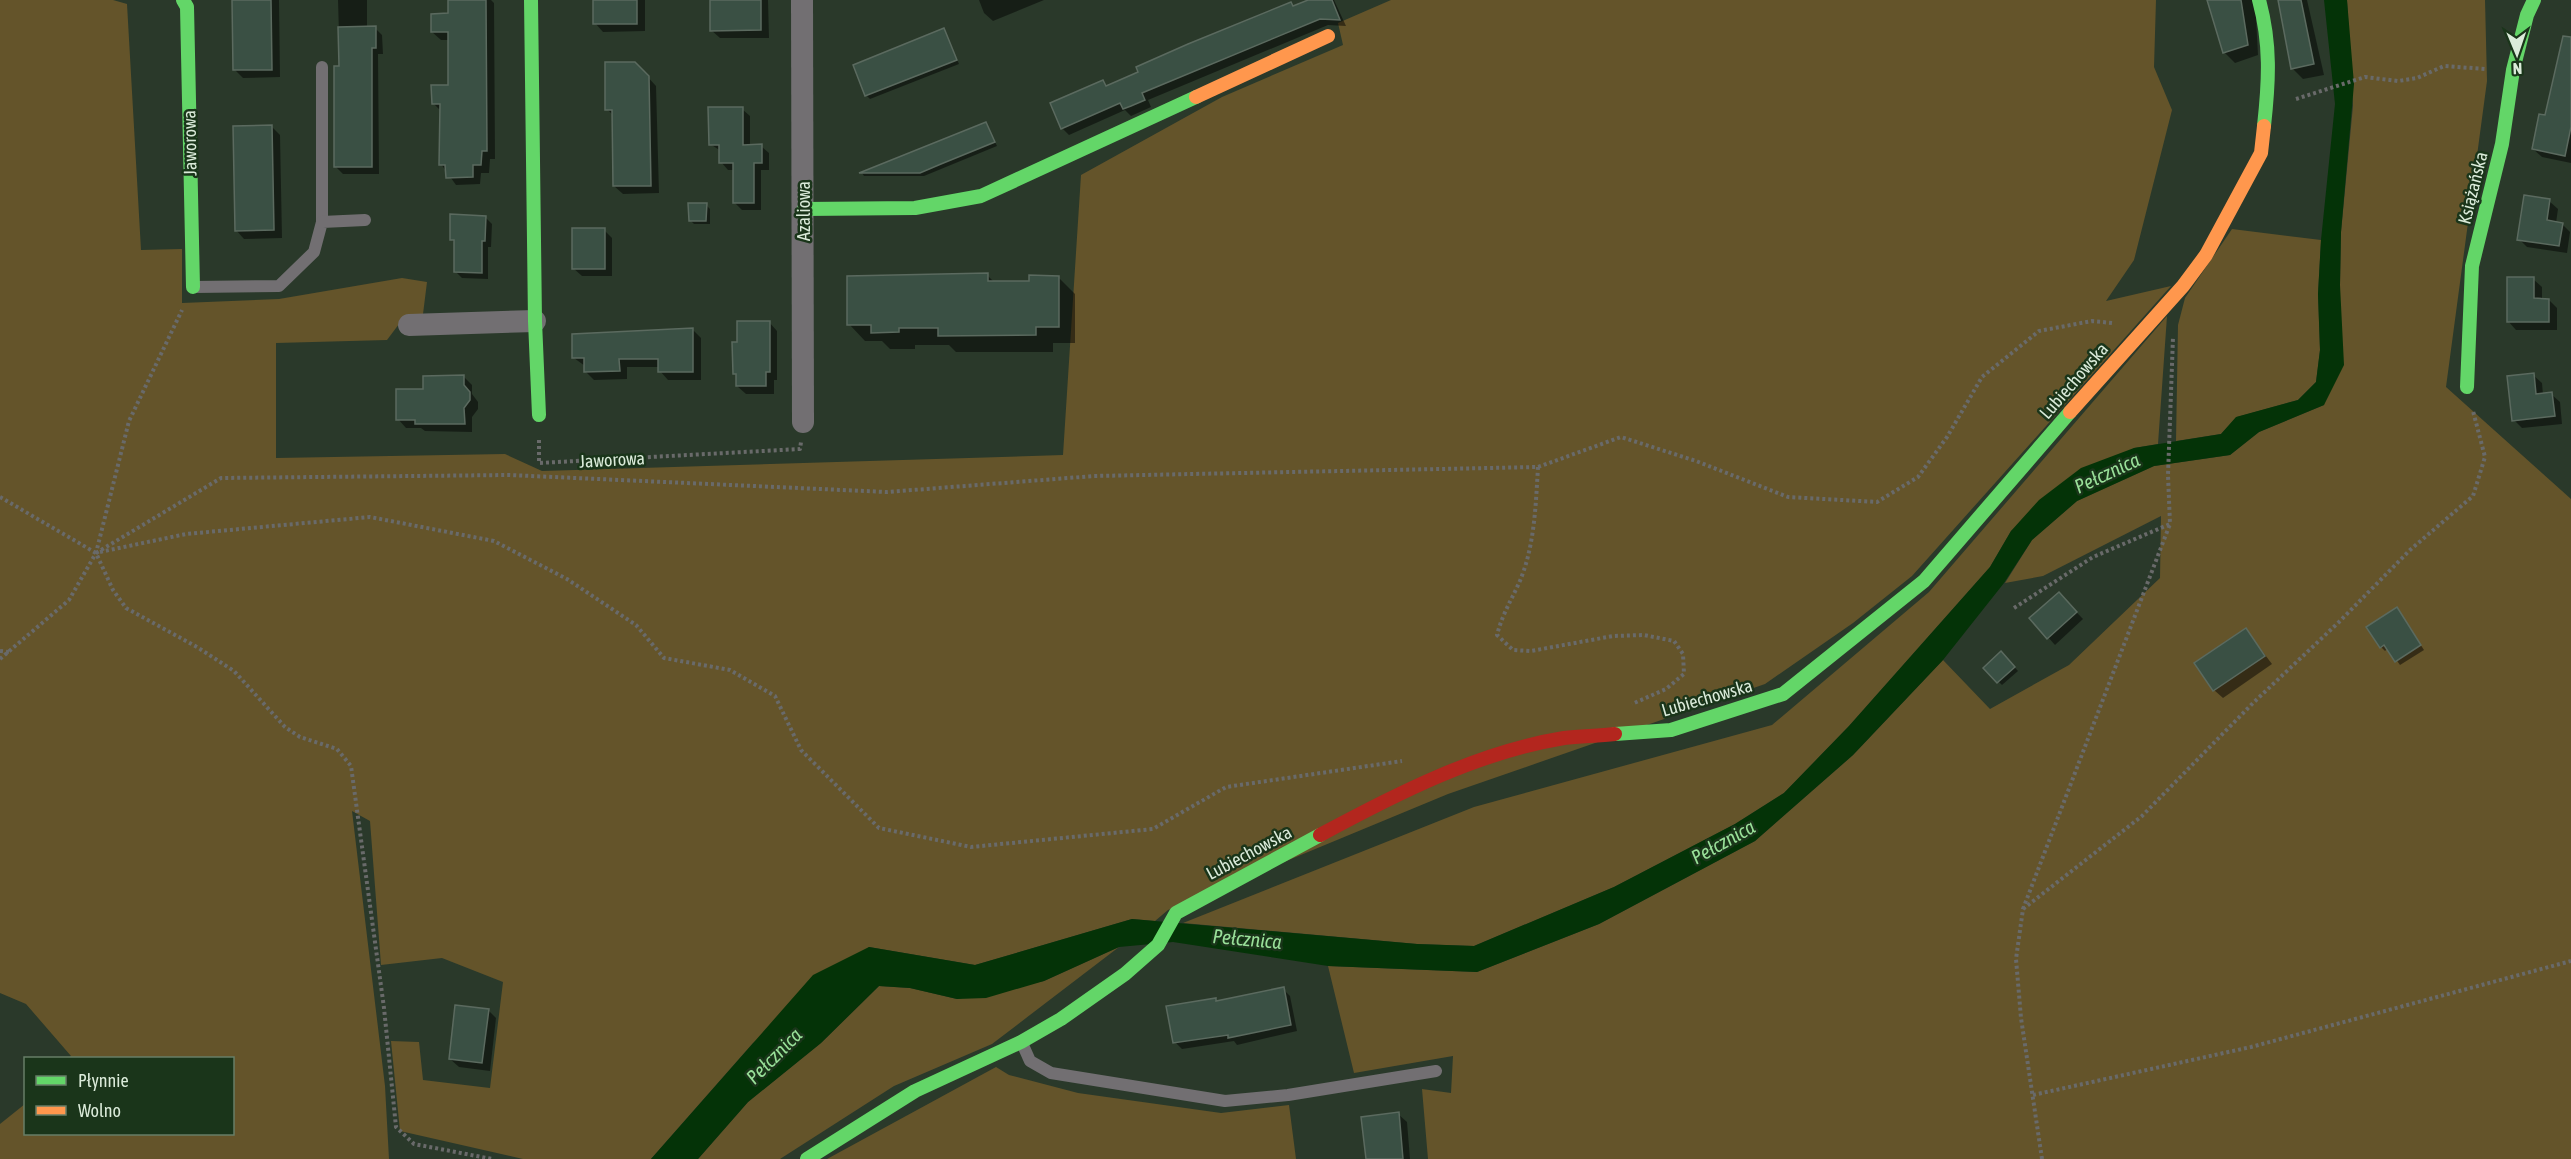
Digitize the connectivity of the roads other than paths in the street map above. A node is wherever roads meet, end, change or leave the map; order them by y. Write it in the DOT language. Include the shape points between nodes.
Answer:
graph roads {
  1 [pos="183,0"];
  2 [pos="531,0"];
  3 [pos="802,0"];
  4 [pos="2259,0"];
  5 [pos="2534,0"];
  6 [pos="1328,36"];
  7 [pos="322,67"];
  8 [pos="804,209"];
  9 [pos="365,220"];
  10 [pos="322,222"];
  11 [pos="193,287"];
  12 [pos="535,321"];
  13 [pos="409,325"];
  14 [pos="2467,387"];
  15 [pos="539,415"];
  16 [pos="803,422"];
  17 [pos="1021,1042"];
  18 [pos="1436,1071"];
  19 [pos="807,1159"];
  1 -- 11 [label="street, Jaworowa" via="187,7"];
  2 -- 12 [label="street"];
  3 -- 8 [label="street, Azaliowa"];
  4 -- 17 [label="street, Lubiechowska" via="2270,75 2261,153 2206,255 1924,581 1783,694 1671,730 1564,738 1515,749 1380,803 1176,913 1158,945 1125,974"];
  5 -- 14 [label="street, Książańska" via="2513,70 2502,144 2472,266"];
  6 -- 8 [label="street" via="981,196 950,205 910,209"];
  7 -- 10 [label="lane"];
  8 -- 16 [label="street, Azaliowa"];
  9 -- 10 [label="lane"];
  10 -- 11 [label="lane" via="314,252 279,286"];
  12 -- 13 [label="street"];
  12 -- 15 [label="street"];
  17 -- 18 [label="lane" via="1030,1061 1051,1073 1225,1101"];
  17 -- 19 [label="street, Lubiechowska" via="915,1091"];
}
